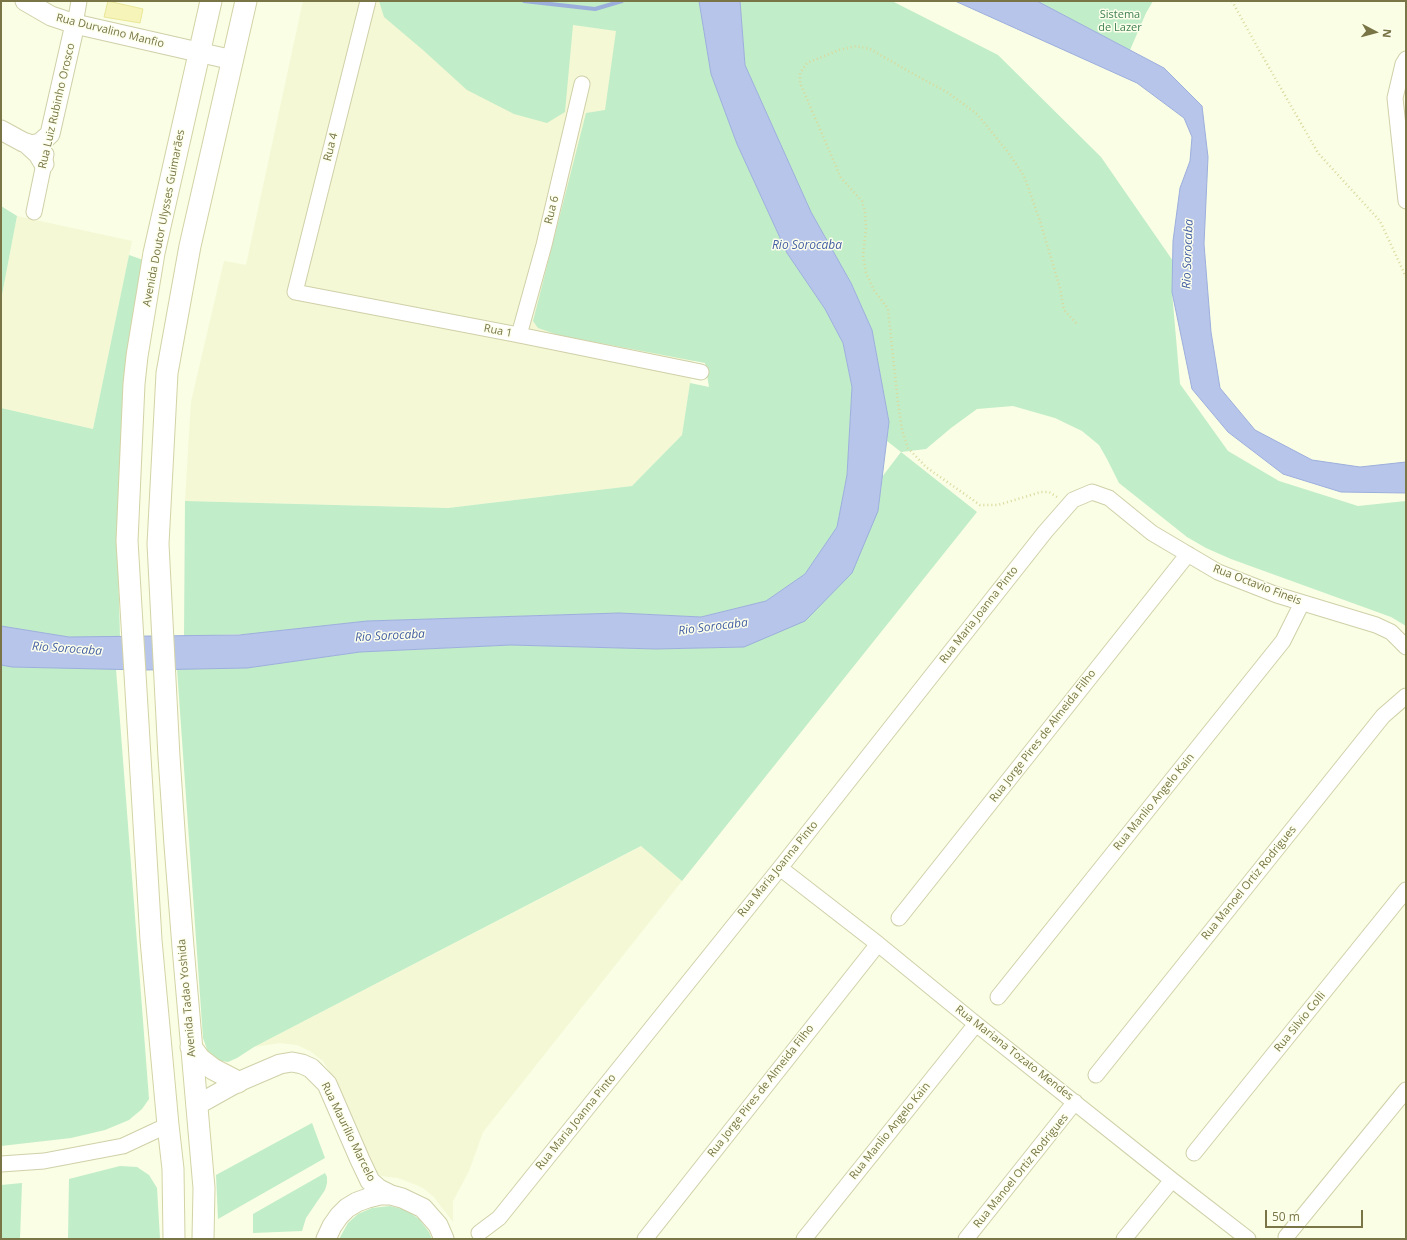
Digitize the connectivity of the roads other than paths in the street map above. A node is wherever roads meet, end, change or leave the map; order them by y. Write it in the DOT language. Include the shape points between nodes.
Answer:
graph roads {
  1 [pos="25,1"];
  2 [pos="80,1"];
  3 [pos="211,1"];
  4 [pos="246,1"];
  5 [pos="368,1"];
  6 [pos="75,24"];
  7 [pos="198,52"];
  8 [pos="1406,59"];
  9 [pos="233,60"];
  10 [pos="582,84"];
  11 [pos="1,130"];
  12 [pos="50,134"];
  13 [pos="27,144"];
  14 [pos="44,164"];
  15 [pos="1405,184"];
  16 [pos="1406,200"];
  17 [pos="34,212"];
  18 [pos="295,292"];
  19 [pos="519,335"];
  20 [pos="701,372"];
  21 [pos="1073,500"];
  22 [pos="1188,554"];
  23 [pos="1302,603"];
  24 [pos="1406,647"];
  25 [pos="1406,696"];
  26 [pos="780,868"];
  27 [pos="1406,890"];
  28 [pos="899,918"];
  29 [pos="878,944"];
  30 [pos="998,997"];
  31 [pos="976,1024"];
  32 [pos="191,1047"];
  33 [pos="1096,1075"];
  34 [pos="238,1082"];
  35 [pos="1406,1090"];
  36 [pos="1075,1102"];
  37 [pos="197,1105"];
  38 [pos="168,1125"];
  39 [pos="1194,1153"];
  40 [pos="1,1164"];
  41 [pos="1172,1180"];
  42 [pos="391,1195"];
  43 [pos="479,1233"];
  44 [pos="1286,1237"];
  45 [pos="444,1238"];
  46 [pos="174,1239"];
  47 [pos="203,1239"];
  48 [pos="326,1239"];
  49 [pos="645,1239"];
  50 [pos="804,1239"];
  51 [pos="966,1239"];
  52 [pos="1124,1239"];
  53 [pos="1248,1239"];
  1 -- 6 [label="street, Rua Durvalino Manfio" via="51,16"];
  2 -- 6 [label="street, Rua Luiz Rubinho Orosco"];
  3 -- 7 [label="main road, Avenida Doutor Ulysses Guimarães"];
  4 -- 9 [label="main road"];
  5 -- 18 [label="street, Rua 4"];
  6 -- 7 [label="street, Rua Durvalino Manfio"];
  6 -- 12 [label="street, Rua Luiz Rubinho Orosco"];
  7 -- 9 [label="street"];
  7 -- 38 [label="main road, Avenida Doutor Ulysses Guimarães" via="154,253 137,356 127,541 151,940"];
  8 -- 15 [label="street" via="1395,98"];
  9 -- 32 [label="main road, Avenida Tadao Yoshida" via="190,246 167,373 158,544 169,757"];
  10 -- 19 [label="street, Rua 6" via="544,245"];
  11 -- 13 [label="street"];
  12 -- 13 [label="street" via="40,143"];
  12 -- 14 [label="street, Rua Luiz Rubinho Orosco"];
  13 -- 14 [label="street"];
  14 -- 17 [label="street, Rua Luiz Rubinho Orosco"];
  15 -- 16 [label="street"];
  18 -- 19 [label="street, Rua 1"];
  19 -- 20 [label="street, Rua 1"];
  21 -- 22 [label="street, Rua Octavio Fineis" via="1092,492 1109,498 1152,533"];
  21 -- 26 [label="street, Rua Maria Joanna Pinto"];
  22 -- 23 [label="street, Rua Octavio Fineis" via="1218,572"];
  22 -- 28 [label="street, Rua Jorge Pires de Almeida Filho"];
  23 -- 24 [label="street, Rua Octavio Fineis" via="1376,625 1390,632"];
  23 -- 30 [label="street, Rua Manlio Angelo Kain" via="1283,641"];
  25 -- 33 [label="street, Rua Manoel Ortiz Rodrigues" via="1383,716"];
  26 -- 29 [label="street, Rua Mariana Tozato Mendes"];
  26 -- 43 [label="street, Rua Maria Joanna Pinto" via="499,1218"];
  27 -- 39 [label="street, Rua Silvio Colli"];
  29 -- 31 [label="street, Rua Mariana Tozato Mendes"];
  29 -- 49 [label="street, Rua Jorge Pires de Almeida Filho"];
  31 -- 36 [label="street, Rua Mariana Tozato Mendes"];
  31 -- 50 [label="street, Rua Manlio Angelo Kain"];
  32 -- 34 [label="main road" via="200,1059 213,1069"];
  32 -- 37 [label="main road, Avenida Tadao Yoshida"];
  34 -- 37 [label="street, Rua Maurílio Marcelo"];
  34 -- 42 [label="street, Rua Maurílio Marcelo" via="280,1064 292,1062 312,1068 327,1084 370,1180 379,1189"];
  35 -- 44 [label="street"];
  36 -- 41 [label="street, Rua Mariana Tozato Mendes"];
  36 -- 51 [label="street, Rua Manoel Ortiz Rodrigues"];
  37 -- 38 [label="main road"];
  37 -- 47 [label="main road, Avenida Tadao Yoshida" via="204,1188"];
  38 -- 40 [label="street" via="123,1146 44,1161"];
  38 -- 46 [label="main road" via="173,1170"];
  41 -- 52 [label="street"];
  41 -- 53 [label="street, Rua Mariana Tozato Mendes"];
  42 -- 45 [label="street, Rua Maurílio Marcelo" via="423,1208 438,1225"];
  42 -- 48 [label="street, Rua Maurílio Marcelo" via="368,1198 347,1208 332,1226"];
}
